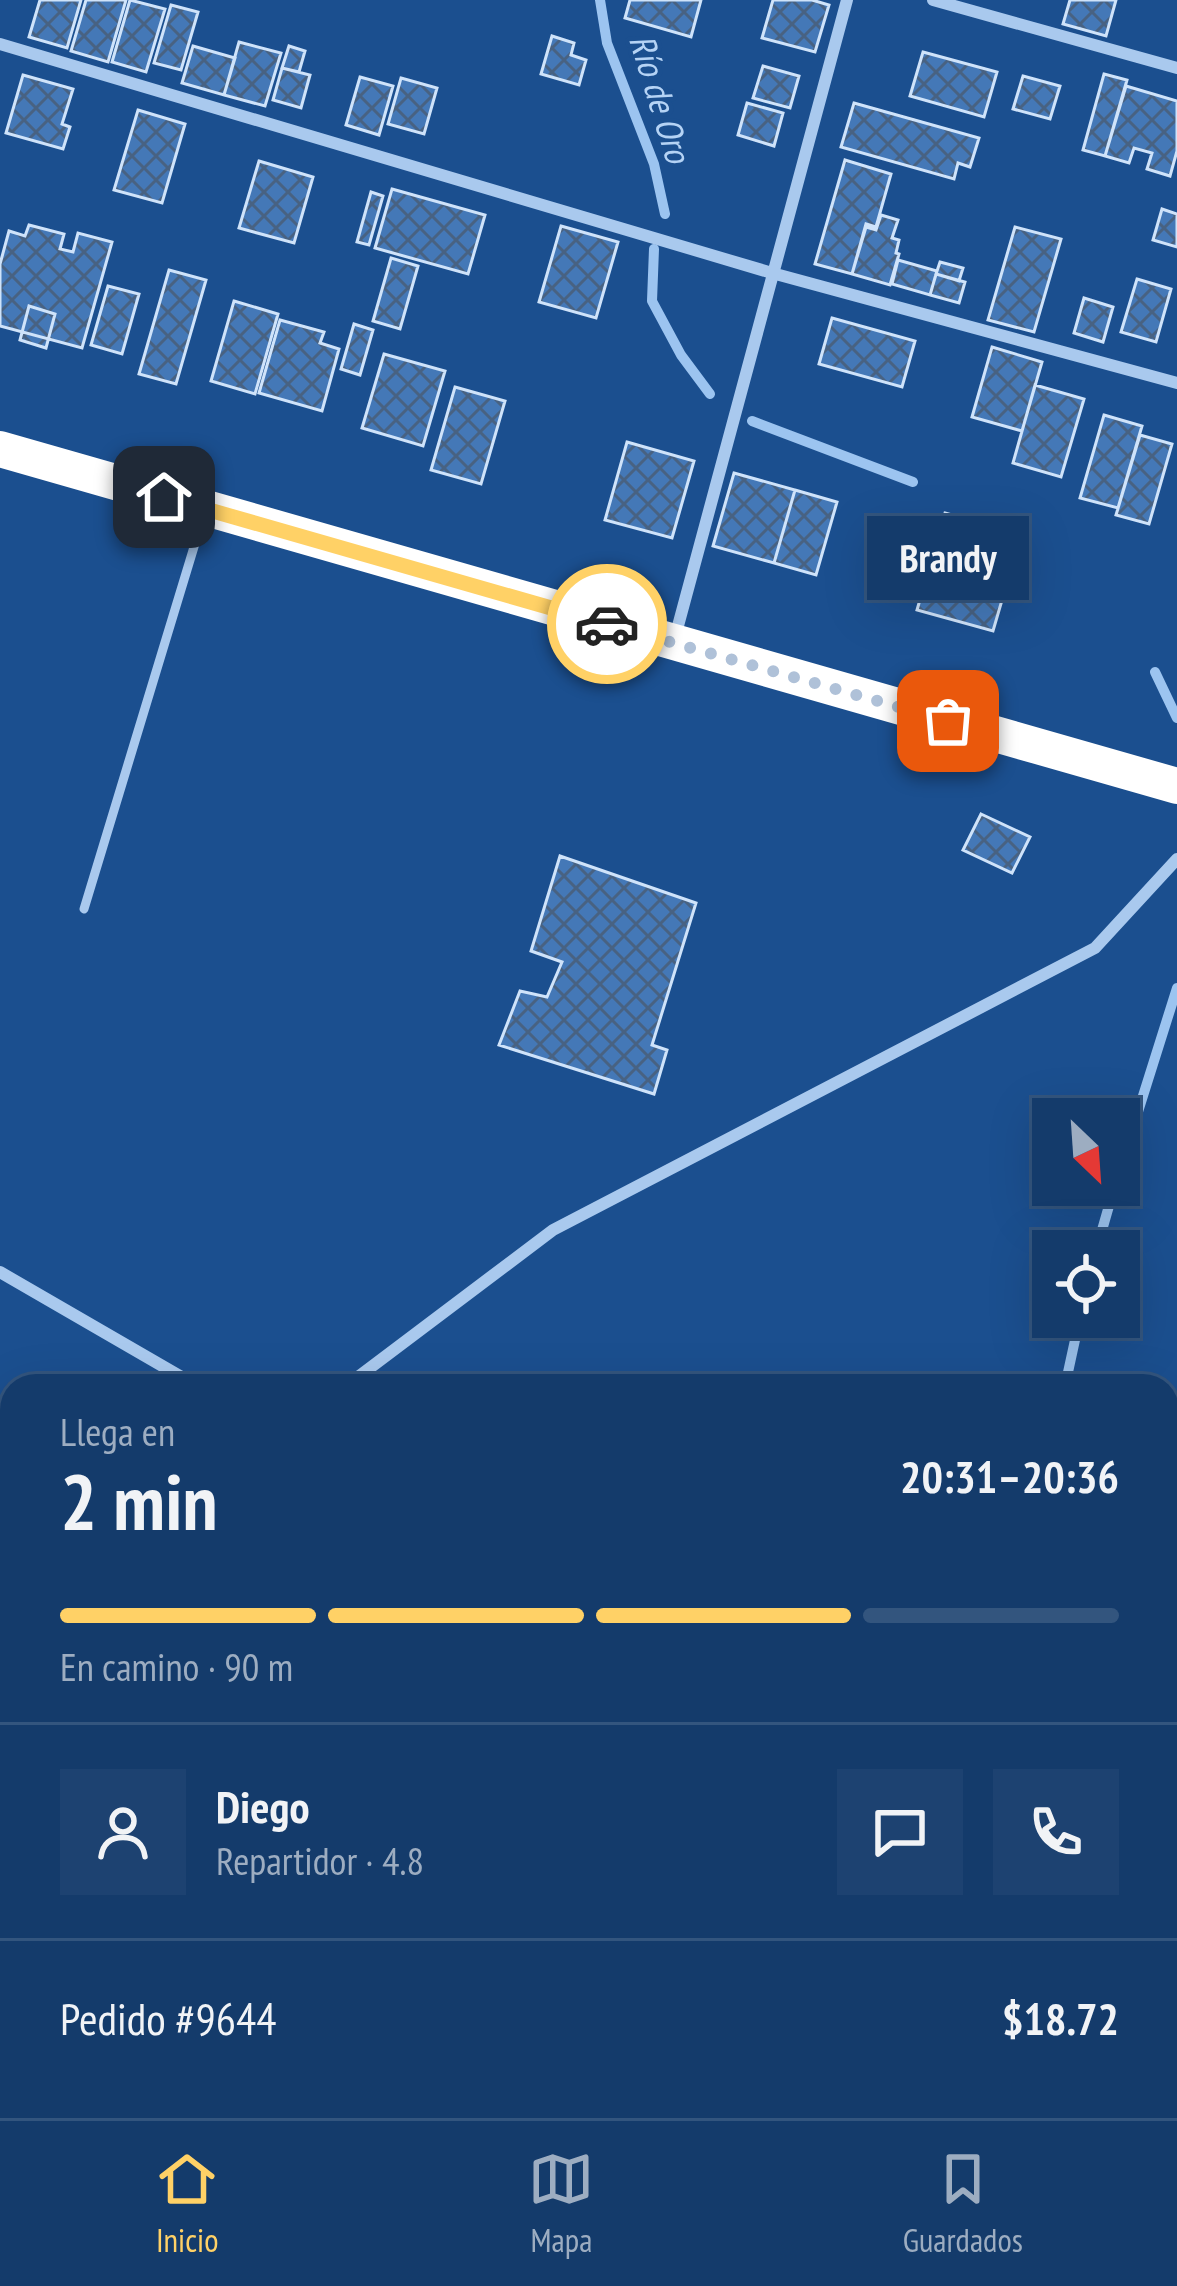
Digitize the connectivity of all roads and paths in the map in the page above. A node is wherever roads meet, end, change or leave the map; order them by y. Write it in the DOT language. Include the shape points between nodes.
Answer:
graph roads {
  1 [pos="847,0"];
  2 [pos="933,0"];
  3 [pos="0,44"];
  4 [pos="1177,68"];
  5 [pos="772,273"];
  6 [pos="1177,383"];
  7 [pos="0,449"];
  8 [pos="205,508"];
  9 [pos="673,644"];
  10 [pos="1177,786"];
  11 [pos="1177,859"];
  12 [pos="84,909"];
  13 [pos="0,1272"];
  14 [pos="176,1374"];
  15 [pos="362,1374"];
  1 -- 5 [label="street"];
  2 -- 4 [label="street"];
  3 -- 5 [label="street"];
  5 -- 6 [label="street"];
  5 -- 9 [label="street"];
  7 -- 8 [label="highway"];
  8 -- 9 [label="highway"];
  8 -- 12 [label="lane"];
  9 -- 10 [label="highway"];
  11 -- 15 [label="street" via="1095,948 554,1230"];
  13 -- 14 [label="street"];
}
